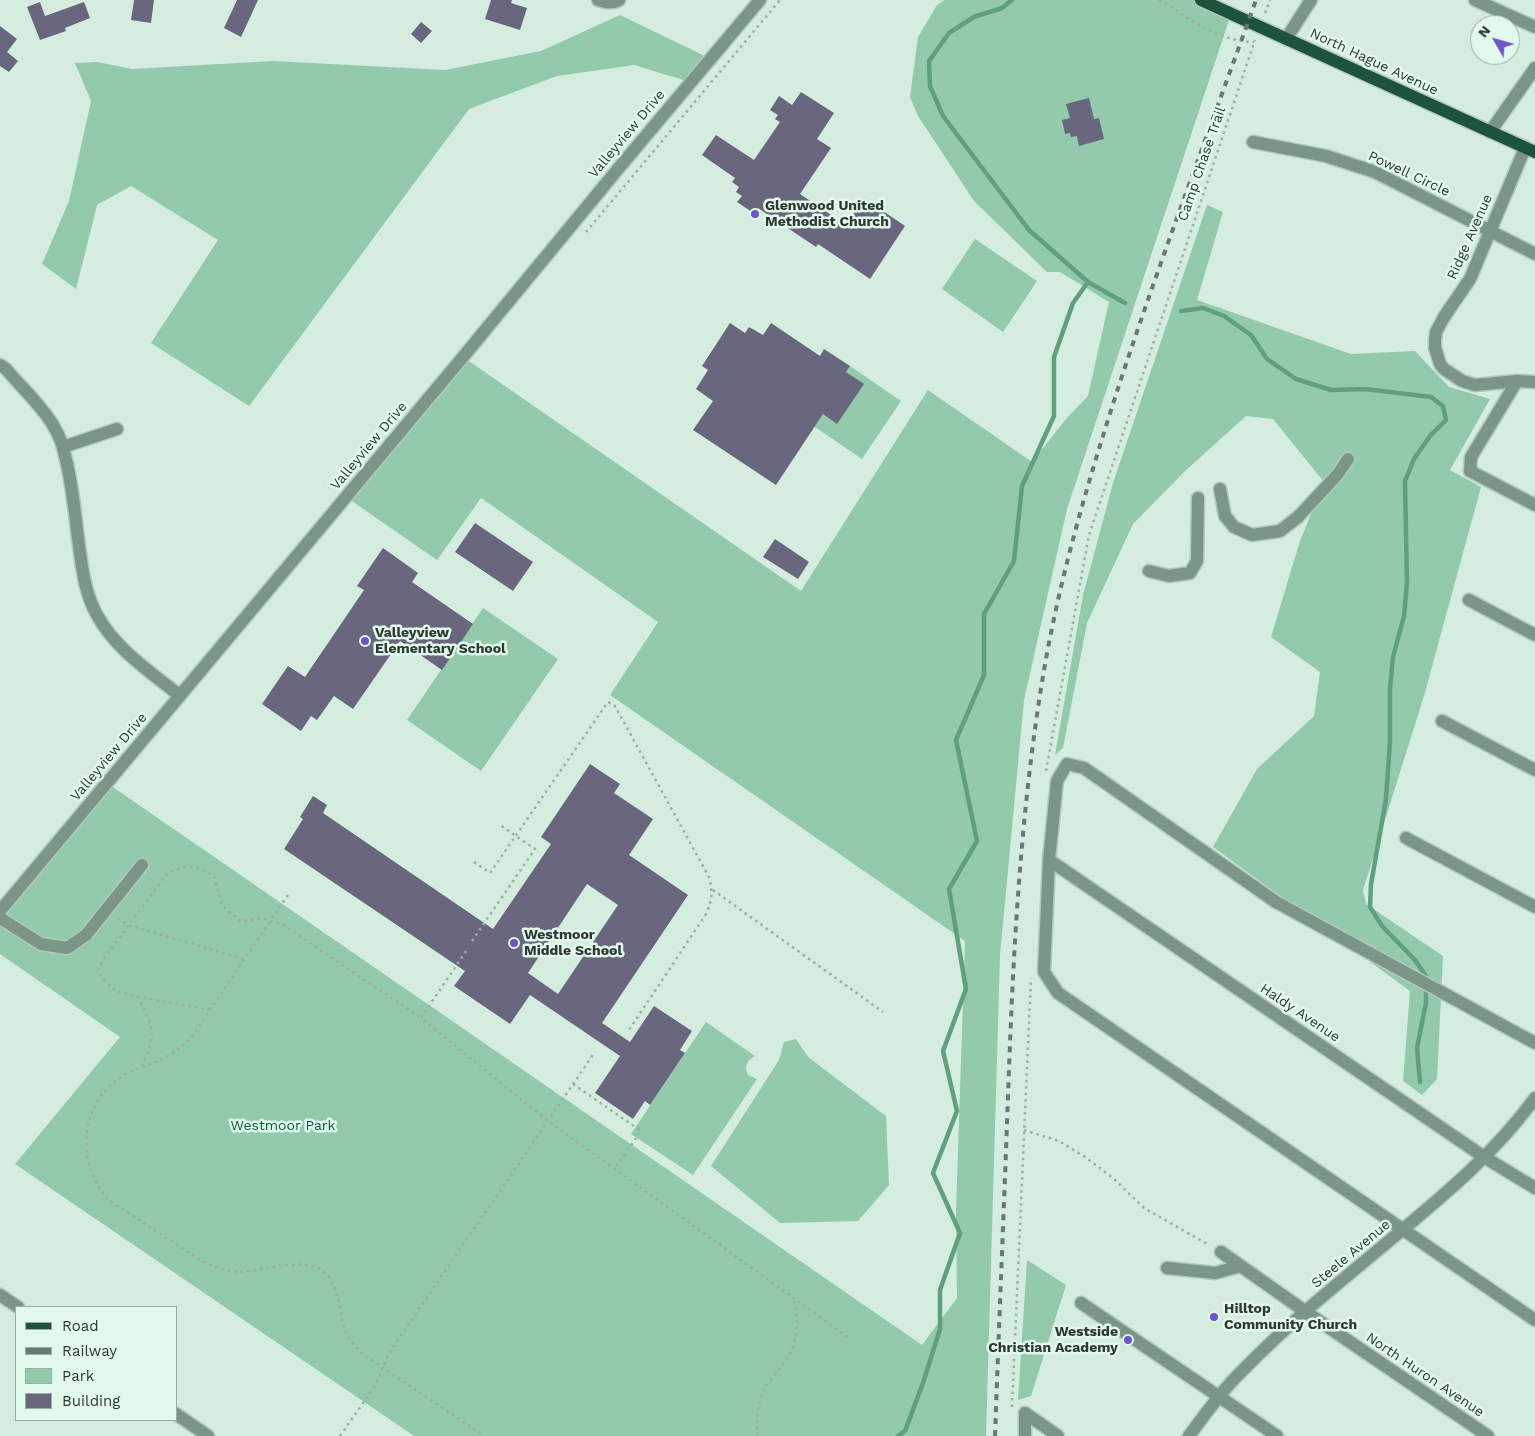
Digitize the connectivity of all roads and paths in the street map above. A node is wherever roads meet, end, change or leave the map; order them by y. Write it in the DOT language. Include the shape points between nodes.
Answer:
graph roads {
  1 [pos="598,0"];
  2 [pos="619,0"];
  3 [pos="760,0"];
  4 [pos="1159,0"];
  5 [pos="1201,0"];
  6 [pos="1270,0"];
  7 [pos="1311,0"];
  8 [pos="1475,0"];
  9 [pos="1260,27"];
  10 [pos="1535,27"];
  11 [pos="1286,38"];
  12 [pos="1254,42"];
  13 [pos="1262,42"];
  14 [pos="1535,68"];
  15 [pos="1490,132"];
  16 [pos="1253,142"];
  17 [pos="1530,150"];
  18 [pos="1490,231"];
  19 [pos="1535,254"];
  20 [pos="1155,335"];
  21 [pos="0,366"];
  22 [pos="1517,381"];
  23 [pos="1535,382"];
  24 [pos="117,429"];
  25 [pos="63,447"];
  26 [pos="1348,459"];
  27 [pos="1220,489"];
  28 [pos="1198,498"];
  29 [pos="1535,505"];
  30 [pos="1150,571"];
  31 [pos="1469,600"];
  32 [pos="1535,635"];
  33 [pos="180,696"];
  34 [pos="1442,721"];
  35 [pos="1535,770"];
  36 [pos="500,825"];
  37 [pos="516,836"];
  38 [pos="1406,838"];
  39 [pos="1049,860"];
  40 [pos="474,862"];
  41 [pos="142,866"];
  42 [pos="712,889"];
  43 [pos="288,895"];
  44 [pos="1535,907"];
  45 [pos="106,909"];
  46 [pos="0,911"];
  47 [pos="0,918"];
  48 [pos="270,921"];
  49 [pos="128,925"];
  50 [pos="472,941"];
  51 [pos="466,951"];
  52 [pos="244,959"];
  53 [pos="137,997"];
  54 [pos="210,1010"];
  55 [pos="883,1012"];
  56 [pos="421,1018"];
  57 [pos="629,1030"];
  58 [pos="1535,1043"];
  59 [pos="595,1052"];
  60 [pos="141,1067"];
  61 [pos="573,1084"];
  62 [pos="1535,1098"];
  63 [pos="548,1121"];
  64 [pos="1024,1130"];
  65 [pos="1484,1157"];
  66 [pos="614,1170"];
  67 [pos="1535,1188"];
  68 [pos="1402,1230"];
  69 [pos="1221,1252"];
  70 [pos="1241,1266"];
  71 [pos="1167,1268"];
  72 [pos="0,1295"];
  73 [pos="793,1299"];
  74 [pos="1081,1303"];
  75 [pos="16,1306"];
  76 [pos="1306,1312"];
  77 [pos="1535,1320"];
  78 [pos="849,1338"];
  79 [pos="383,1368"];
  80 [pos="1219,1396"];
  81 [pos="178,1415"];
  82 [pos="208,1436"];
  83 [pos="340,1436"];
  84 [pos="484,1436"];
  85 [pos="758,1436"];
  86 [pos="1025,1436"];
  87 [pos="1058,1436"];
  88 [pos="1189,1436"];
  89 [pos="1277,1436"];
  90 [pos="1488,1436"];
  1 -- 2 [label="street" via="606,3"];
  3 -- 33 [label="street, Valleyview Drive"];
  4 -- 12 [label="path" via="1220,34 1241,42"];
  5 -- 9 [label="main road, North Hague Avenue"];
  6 -- 9 [label="path, Camp Chase Trail"];
  7 -- 11 [label="street"];
  8 -- 10 [label="street"];
  9 -- 11 [label="main road, North Hague Avenue"];
  9 -- 12 [label="path, Camp Chase Trail"];
  11 -- 15 [label="main road, North Hague Avenue"];
  12 -- 13 [label="path"];
  12 -- 20 [label="path, Camp Chase Trail"];
  14 -- 15 [label="street"];
  15 -- 17 [label="main road, North Hague Avenue"];
  16 -- 18 [label="street, Powell Circle" via="1326,156 1375,172"];
  17 -- 18 [label="street, Ridge Avenue"];
  18 -- 19 [label="street, Powell Circle"];
  18 -- 22 [label="street, Ridge Avenue" via="1470,279 1436,332 1435,348 1440,364 1455,378 1475,385"];
  21 -- 25 [label="street" via="50,420"];
  22 -- 23 [label="street"];
  22 -- 29 [label="street" via="1472,457 1470,471"];
  24 -- 25 [label="street"];
  25 -- 33 [label="street" via="88,596 107,632"];
  26 -- 27 [label="street" via="1318,496 1280,531 1252,535 1234,528 1225,516"];
  28 -- 30 [label="street" via="1197,561 1190,573 1169,576"];
  31 -- 32 [label="street"];
  33 -- 46 [label="street, Valleyview Drive"];
  34 -- 35 [label="street"];
  36 -- 37 [label="path"];
  37 -- 40 [label="path" via="490,873"];
  37 -- 42 [label="path" via="608,702 615,706 709,877"];
  37 -- 50 [label="path" via="535,849"];
  38 -- 44 [label="street"];
  39 -- 58 [label="street" via="1057,781 1067,764 1084,768 1276,902"];
  39 -- 65 [label="street, Haldy Avenue"];
  39 -- 68 [label="street" via="1044,972 1058,993"];
  41 -- 45 [label="street"];
  42 -- 55 [label="path"];
  42 -- 57 [label="path" via="706,914"];
  43 -- 48 [label="path"];
  45 -- 47 [label="street" via="86,935 67,948 41,944"];
  45 -- 49 [label="path"];
  48 -- 49 [label="path" via="236,918 222,906 214,876 194,867 181,867 167,874"];
  48 -- 52 [label="path"];
  48 -- 56 [label="path" via="282,924"];
  49 -- 52 [label="path"];
  49 -- 53 [label="path" via="98,970 116,991"];
  51 -- 56 [label="path"];
  52 -- 54 [label="path"];
  53 -- 54 [label="path"];
  53 -- 60 [label="path" via="150,1023 152,1041"];
  54 -- 60 [label="path" via="191,1038 179,1049 160,1061"];
  56 -- 63 [label="path"];
  59 -- 61 [label="path"];
  60 -- 79 [label="path" via="111,1086 95,1106 88,1129 88,1163 107,1199 202,1261 219,1268 238,1272 302,1264 325,1272 334,1283 344,1330 350,1340 360,1352"];
  61 -- 63 [label="path"];
  61 -- 66 [label="path" via="641,1131"];
  62 -- 65 [label="street, Steele Avenue"];
  63 -- 66 [label="path"];
  63 -- 79 [label="path" via="389,1353"];
  64 -- 69 [label="path" via="1058,1141 1085,1157 1144,1208"];
  65 -- 67 [label="street, Haldy Avenue"];
  65 -- 68 [label="street, Steele Avenue"];
  66 -- 73 [label="path"];
  68 -- 76 [label="street, Steele Avenue"];
  68 -- 77 [label="street"];
  69 -- 70 [label="street, North Huron Avenue"];
  70 -- 71 [label="street" via="1215,1273"];
  70 -- 76 [label="street, North Huron Avenue"];
  72 -- 75 [label="street"];
  73 -- 78 [label="path"];
  73 -- 85 [label="path" via="798,1322 794,1344 761,1397"];
  74 -- 80 [label="street"];
  76 -- 80 [label="street, Steele Avenue"];
  76 -- 90 [label="street, North Huron Avenue"];
  79 -- 83 [label="path"];
  79 -- 84 [label="path"];
  80 -- 88 [label="street, Steele Avenue"];
  80 -- 89 [label="street"];
  81 -- 82 [label="street"];
  86 -- 87 [label="street" via="1026,1414"];
}
